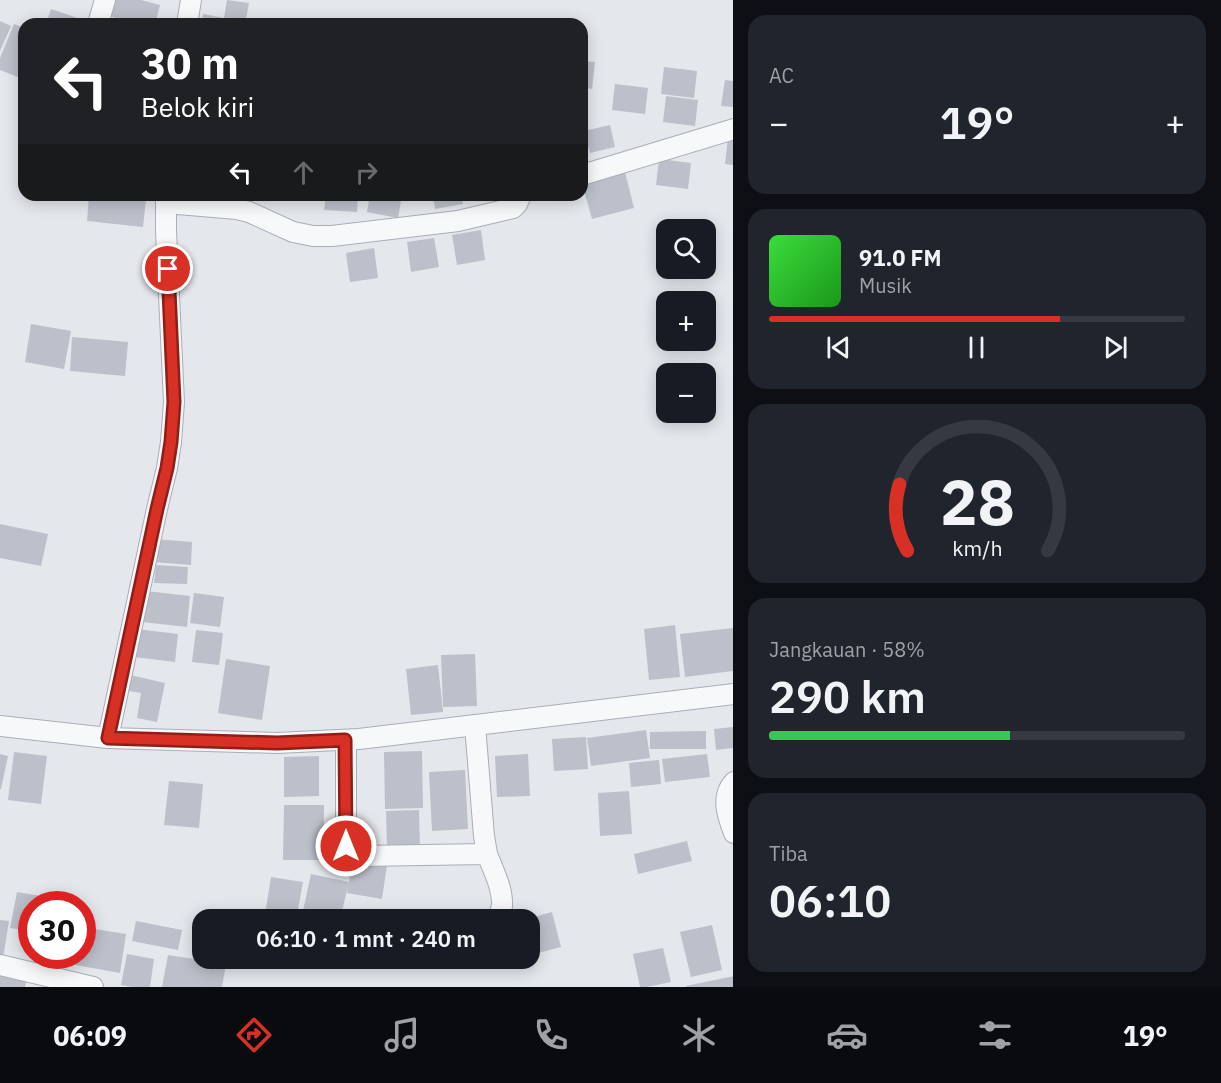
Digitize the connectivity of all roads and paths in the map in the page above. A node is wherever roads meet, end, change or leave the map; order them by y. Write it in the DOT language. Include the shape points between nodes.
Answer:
graph roads {
  1 [pos="105,0"];
  2 [pos="191,0"];
  3 [pos="100,18"];
  4 [pos="188,18"];
  5 [pos="733,129"];
  6 [pos="588,172"];
  7 [pos="166,201"];
  8 [pos="180,201"];
  9 [pos="518,201"];
  10 [pos="733,694"];
  11 [pos="475,725"];
  12 [pos="0,726"];
  13 [pos="108,738"];
  14 [pos="345,740"];
  15 [pos="733,783"];
  16 [pos="733,830"];
  17 [pos="487,854"];
  18 [pos="501,909"];
  19 [pos="0,965"];
  20 [pos="93,987"];
  1 -- 3 [label="street"];
  2 -- 4 [label="street"];
  5 -- 6 [label="street"];
  7 -- 13 [label="street" via="174,402 171,442"];
  8 -- 9 [label="street" via="237,209 293,232 332,236 468,219 513,208"];
  10 -- 11 [label="street"];
  11 -- 14 [label="street"];
  11 -- 17 [label="street"];
  12 -- 13 [label="street"];
  13 -- 14 [label="street" via="277,743"];
  14 -- 17 [label="street" via="346,846 350,854"];
  15 -- 16 [label="street" via="726,801"];
  17 -- 18 [label="street" via="498,884"];
  19 -- 20 [label="street"];
}
